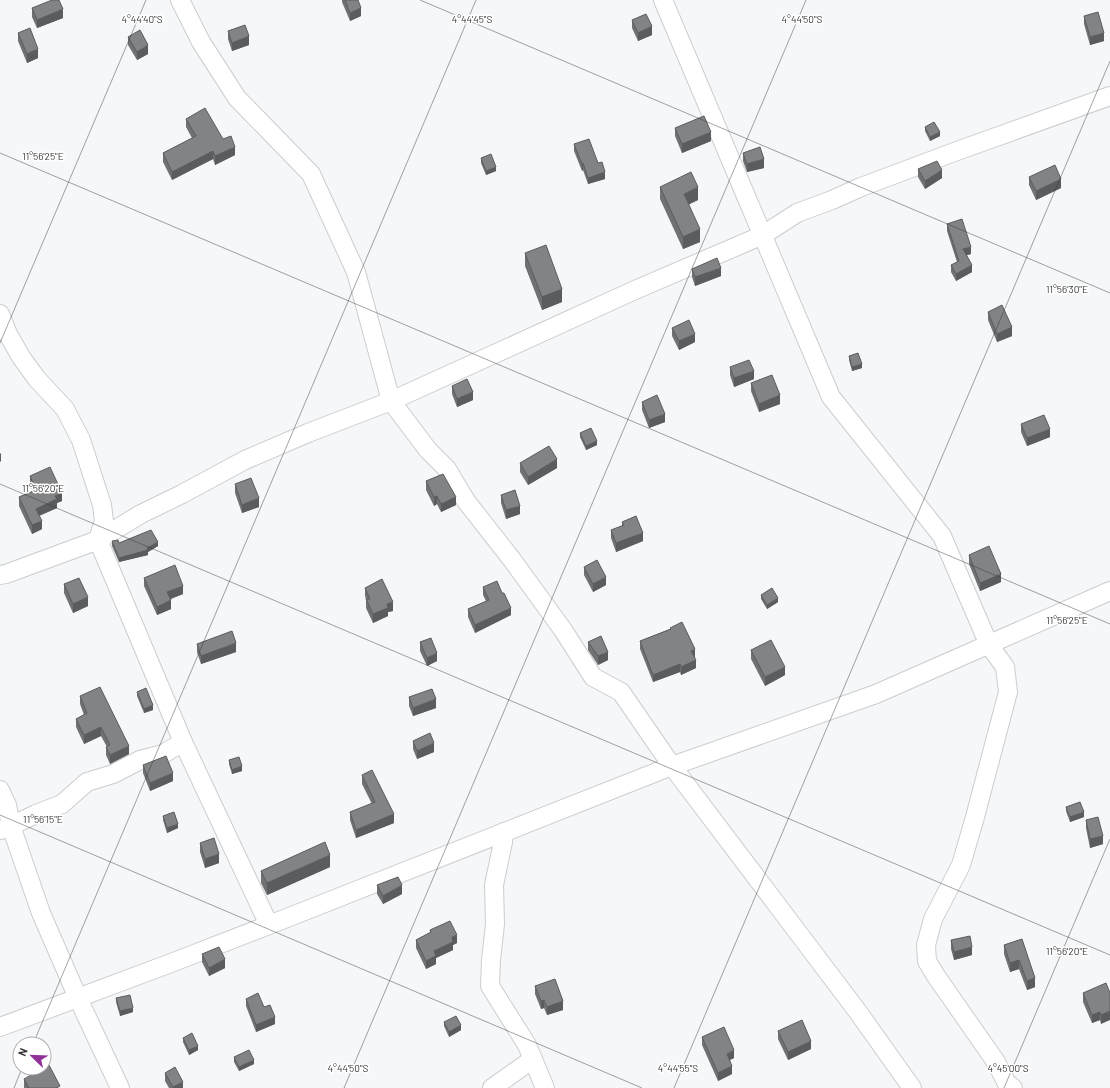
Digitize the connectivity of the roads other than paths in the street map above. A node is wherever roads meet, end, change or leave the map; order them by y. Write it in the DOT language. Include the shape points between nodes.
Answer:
graph roads {
  1 [pos="180,0"];
  2 [pos="663,0"];
  3 [pos="1110,96"];
  4 [pos="763,235"];
  5 [pos="0,314"];
  6 [pos="391,401"];
  7 [pos="98,540"];
  8 [pos="0,575"];
  9 [pos="1110,592"];
  10 [pos="989,645"];
  11 [pos="183,742"];
  12 [pos="672,766"];
  13 [pos="0,790"];
  14 [pos="6,828"];
  15 [pos="504,832"];
  16 [pos="268,925"];
  17 [pos="78,998"];
  18 [pos="0,1027"];
  19 [pos="533,1059"];
  20 [pos="120,1088"];
  21 [pos="492,1088"];
  22 [pos="545,1088"];
  23 [pos="912,1088"];
  24 [pos="1013,1088"];
  1 -- 6 [label="street" via="201,42 237,98 311,174 356,272"];
  2 -- 4 [label="street"];
  3 -- 4 [label="street" via="797,212"];
  4 -- 6 [label="street" via="627,293"];
  4 -- 10 [label="street" via="831,396 942,536"];
  5 -- 7 [label="street" via="20,357 65,409 81,440 102,505 104,521"];
  6 -- 7 [label="street" via="245,460 141,514"];
  6 -- 12 [label="street" via="428,450 447,469 466,502 513,561 593,677 621,692"];
  7 -- 8 [label="street"];
  7 -- 11 [label="street"];
  9 -- 10 [label="street"];
  10 -- 12 [label="street" via="876,694"];
  10 -- 24 [label="street" via="1006,667 1008,692 961,865 933,919 926,945 927,961 936,976 996,1062 1006,1082"];
  11 -- 14 [label="street" via="163,754 140,760 113,774 87,782 62,804"];
  11 -- 16 [label="street"];
  12 -- 15 [label="street"];
  12 -- 23 [label="street" via="858,1012"];
  13 -- 14 [label="street" via="7,805"];
  14 -- 17 [label="street"];
  15 -- 16 [label="street"];
  15 -- 19 [label="street" via="494,885 495,924 490,986"];
  16 -- 17 [label="street"];
  17 -- 18 [label="street"];
  17 -- 20 [label="street"];
  19 -- 21 [label="street"];
  19 -- 22 [label="street"];
}
